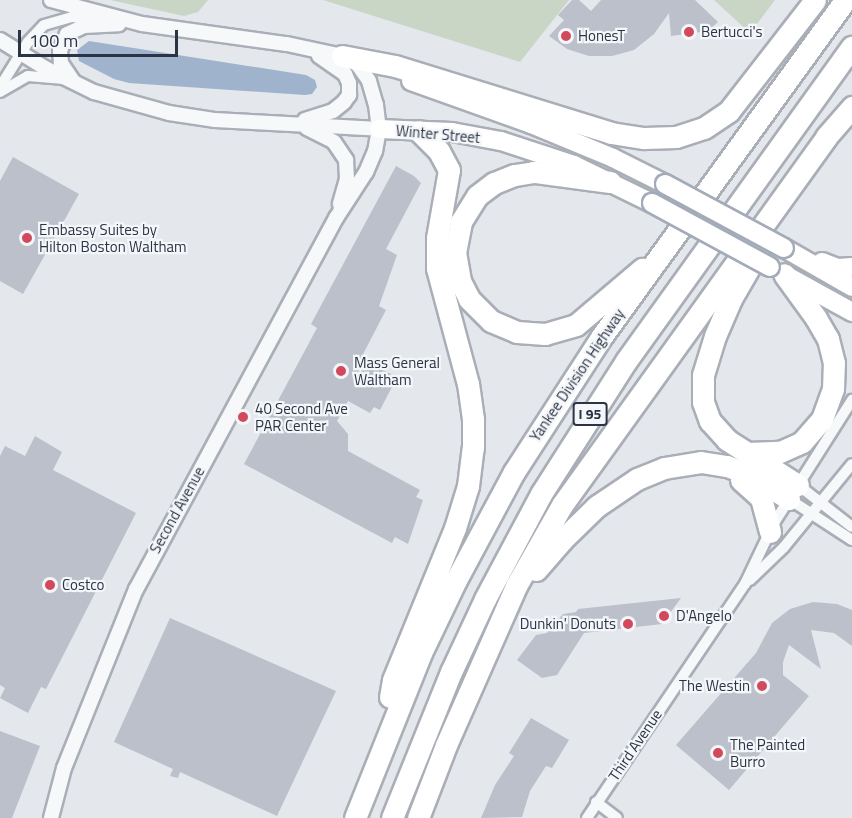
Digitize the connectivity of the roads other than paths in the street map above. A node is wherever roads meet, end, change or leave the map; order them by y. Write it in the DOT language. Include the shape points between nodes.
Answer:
graph roads {
  1 [pos="51,0"];
  2 [pos="815,0"];
  3 [pos="845,0"];
  4 [pos="142,24"];
  5 [pos="0,40"];
  6 [pos="287,44"];
  7 [pos="852,47"];
  8 [pos="20,54"];
  9 [pos="342,56"];
  10 [pos="75,83"];
  11 [pos="0,87"];
  12 [pos="0,92"];
  13 [pos="851,109"];
  14 [pos="288,123"];
  15 [pos="379,129"];
  16 [pos="419,131"];
  17 [pos="610,182"];
  18 [pos="336,218"];
  19 [pos="785,246"];
  20 [pos="661,253"];
  21 [pos="852,267"];
  22 [pos="777,270"];
  23 [pos="852,287"];
  24 [pos="852,312"];
  25 [pos="852,400"];
  26 [pos="746,453"];
  27 [pos="852,464"];
  28 [pos="655,471"];
  29 [pos="794,492"];
  30 [pos="823,502"];
  31 [pos="813,513"];
  32 [pos="852,527"];
  33 [pos="770,532"];
  34 [pos="852,540"];
  35 [pos="745,584"];
  36 [pos="502,620"];
  37 [pos="380,751"];
  38 [pos="596,802"];
  39 [pos="51,818"];
  40 [pos="355,818"];
  41 [pos="392,818"];
  42 [pos="418,818"];
  43 [pos="587,818"];
  44 [pos="617,818"];
  1 -- 4 [label="street, Winter Street"];
  2 -- 9 [label="highway" via="729,111 704,128 676,137 611,133 395,66"];
  3 -- 20 [label="highway, Yankee Division Highway / I 95"];
  4 -- 6 [label="street, Winter Street"];
  4 -- 8 [label="street" via="62,18 44,25"];
  4 -- 10 [label="street" via="94,24 67,34 60,51 61,63"];
  5 -- 8 [label="street, Winter Street"];
  6 -- 9 [label="street, Winter Street"];
  6 -- 14 [label="street" via="335,65 345,74 349,87 347,99 333,111"];
  7 -- 41 [label="highway, I 95" via="632,353 541,494 451,672"];
  8 -- 10 [label="street, Winter Street"];
  8 -- 11 [label="street"];
  9 -- 15 [label="street, Second Avenue" via="358,65 369,81"];
  9 -- 19 [label="main road, Winter Street, bridge" via="495,110 613,158"];
  10 -- 12 [label="street" via="28,76"];
  10 -- 14 [label="street, Winter Street" via="131,104 186,117"];
  13 -- 26 [label="highway" via="752,261 725,311 707,359 702,389 707,415 723,436"];
  13 -- 36 [label="highway" via="826,137 583,473 532,557"];
  14 -- 15 [label="street, Winter Street"];
  14 -- 18 [label="street, Second Avenue" via="325,136 343,153 347,179"];
  15 -- 16 [label="main road, Winter Street"];
  15 -- 18 [label="street, Second Avenue" via="370,164"];
  16 -- 17 [label="main road, Winter Street" via="452,132 501,141 556,158"];
  16 -- 37 [label="highway" via="439,151 449,170 437,238 437,268 468,384 473,448 468,486 455,528 393,680"];
  17 -- 20 [label="highway" via="534,172 514,175 486,189 465,213 456,242 457,272 469,299 491,321 508,329 525,334 554,333 583,320"];
  17 -- 22 [label="main road, Winter Street, bridge"];
  18 -- 39 [label="street, Second Avenue" via="141,578 68,759"];
  19 -- 21 [label="main road" via="828,265"];
  19 -- 23 [label="main road, Winter Street"];
  20 -- 37 [label="highway, Yankee Division Highway / I 95" via="556,404 504,490 438,616"];
  22 -- 24 [label="main road, Winter Street"];
  22 -- 26 [label="highway" via="828,339 834,363 833,389 822,419 802,442 780,452"];
  25 -- 29 [label="street, Third Avenue"];
  26 -- 29 [label="highway"];
  27 -- 30 [label="street, Third Avenue"];
  28 -- 29 [label="highway" via="693,463 719,464"];
  28 -- 33 [label="highway" via="710,472 742,481 761,498"];
  28 -- 36 [label="highway" via="613,494 575,526 542,562"];
  29 -- 30 [label="street"];
  29 -- 31 [label="street"];
  29 -- 33 [label="street, Third Avenue"];
  30 -- 31 [label="street, Third Avenue"];
  30 -- 32 [label="street"];
  31 -- 34 [label="street"];
  31 -- 35 [label="street, Third Avenue"];
  33 -- 35 [label="street, Third Avenue"];
  35 -- 38 [label="street, Third Avenue"];
  36 -- 42 [label="highway"];
  37 -- 40 [label="highway, Yankee Division Highway / I 95"];
  38 -- 43 [label="street, Third Avenue"];
  38 -- 44 [label="street"];
}
